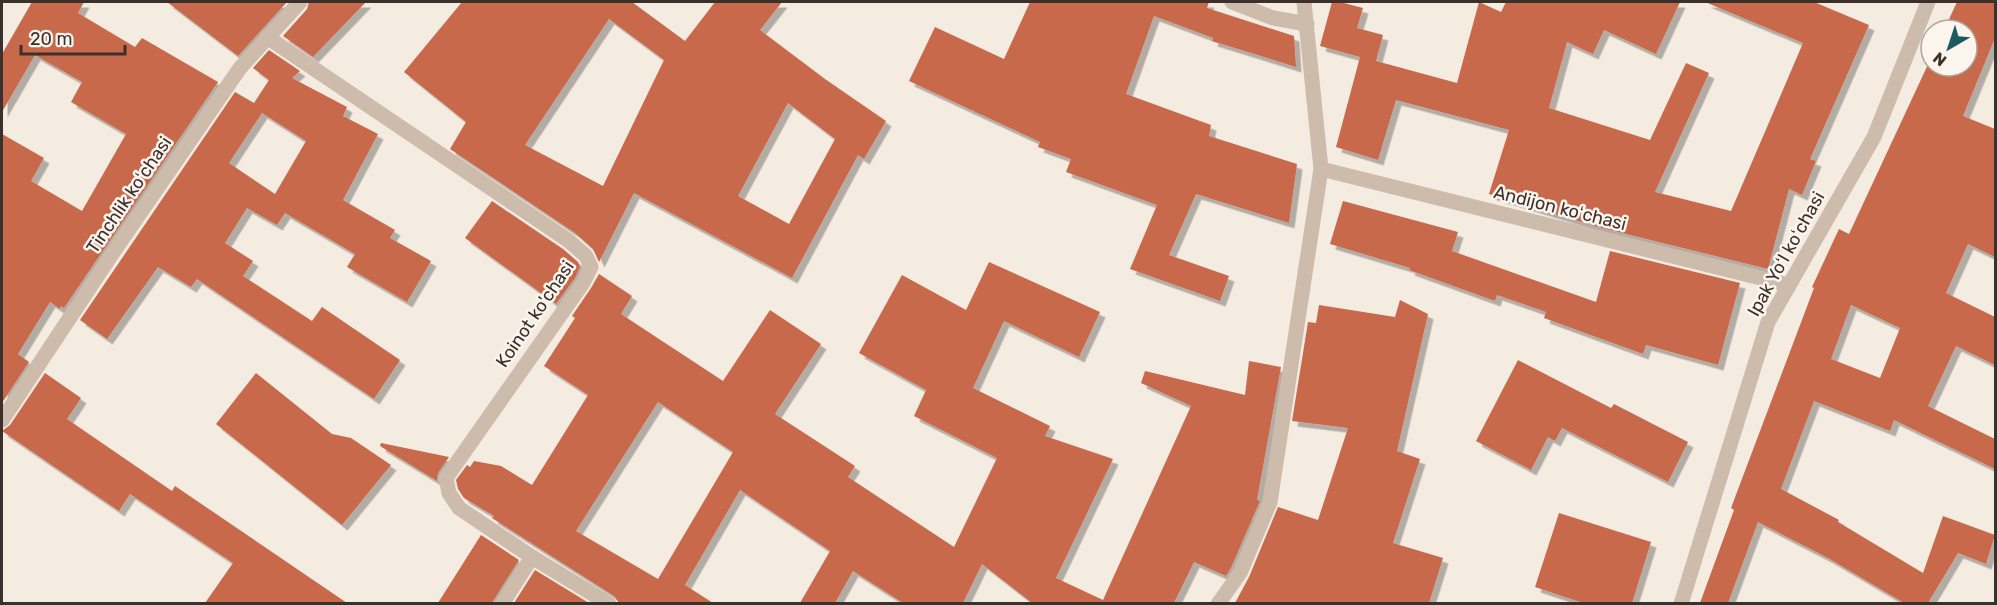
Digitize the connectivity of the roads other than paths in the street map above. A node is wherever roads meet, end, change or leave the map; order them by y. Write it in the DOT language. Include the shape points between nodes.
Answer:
graph roads {
  1 [pos="300,2"];
  2 [pos="1232,2"];
  3 [pos="1304,2"];
  4 [pos="1928,2"];
  5 [pos="1307,24"];
  6 [pos="267,37"];
  7 [pos="1321,169"];
  8 [pos="1789,285"];
  9 [pos="2,420"];
  10 [pos="532,557"];
  11 [pos="502,603"];
  12 [pos="609,603"];
  13 [pos="1218,603"];
  14 [pos="1681,603"];
  1 -- 6 [label="street, Tinchlik koʻchasi"];
  2 -- 5 [label="street" via="1274,18"];
  3 -- 5 [label="street"];
  4 -- 8 [label="street, Ipak Yoʻl koʻchasi" via="1874,137"];
  5 -- 7 [label="street"];
  6 -- 9 [label="street, Tinchlik koʻchasi" via="240,68"];
  6 -- 10 [label="street, Koinot ko'chasi" via="586,256 591,267 583,283 446,478 449,493 459,508"];
  7 -- 8 [label="street, Andijon koʻchasi"];
  7 -- 13 [label="street" via="1270,502 1240,573"];
  8 -- 14 [label="street, Ipak Yoʻl koʻchasi" via="1768,322"];
  10 -- 11 [label="street"];
  10 -- 12 [label="street, Koinot ko'chasi"];
}
